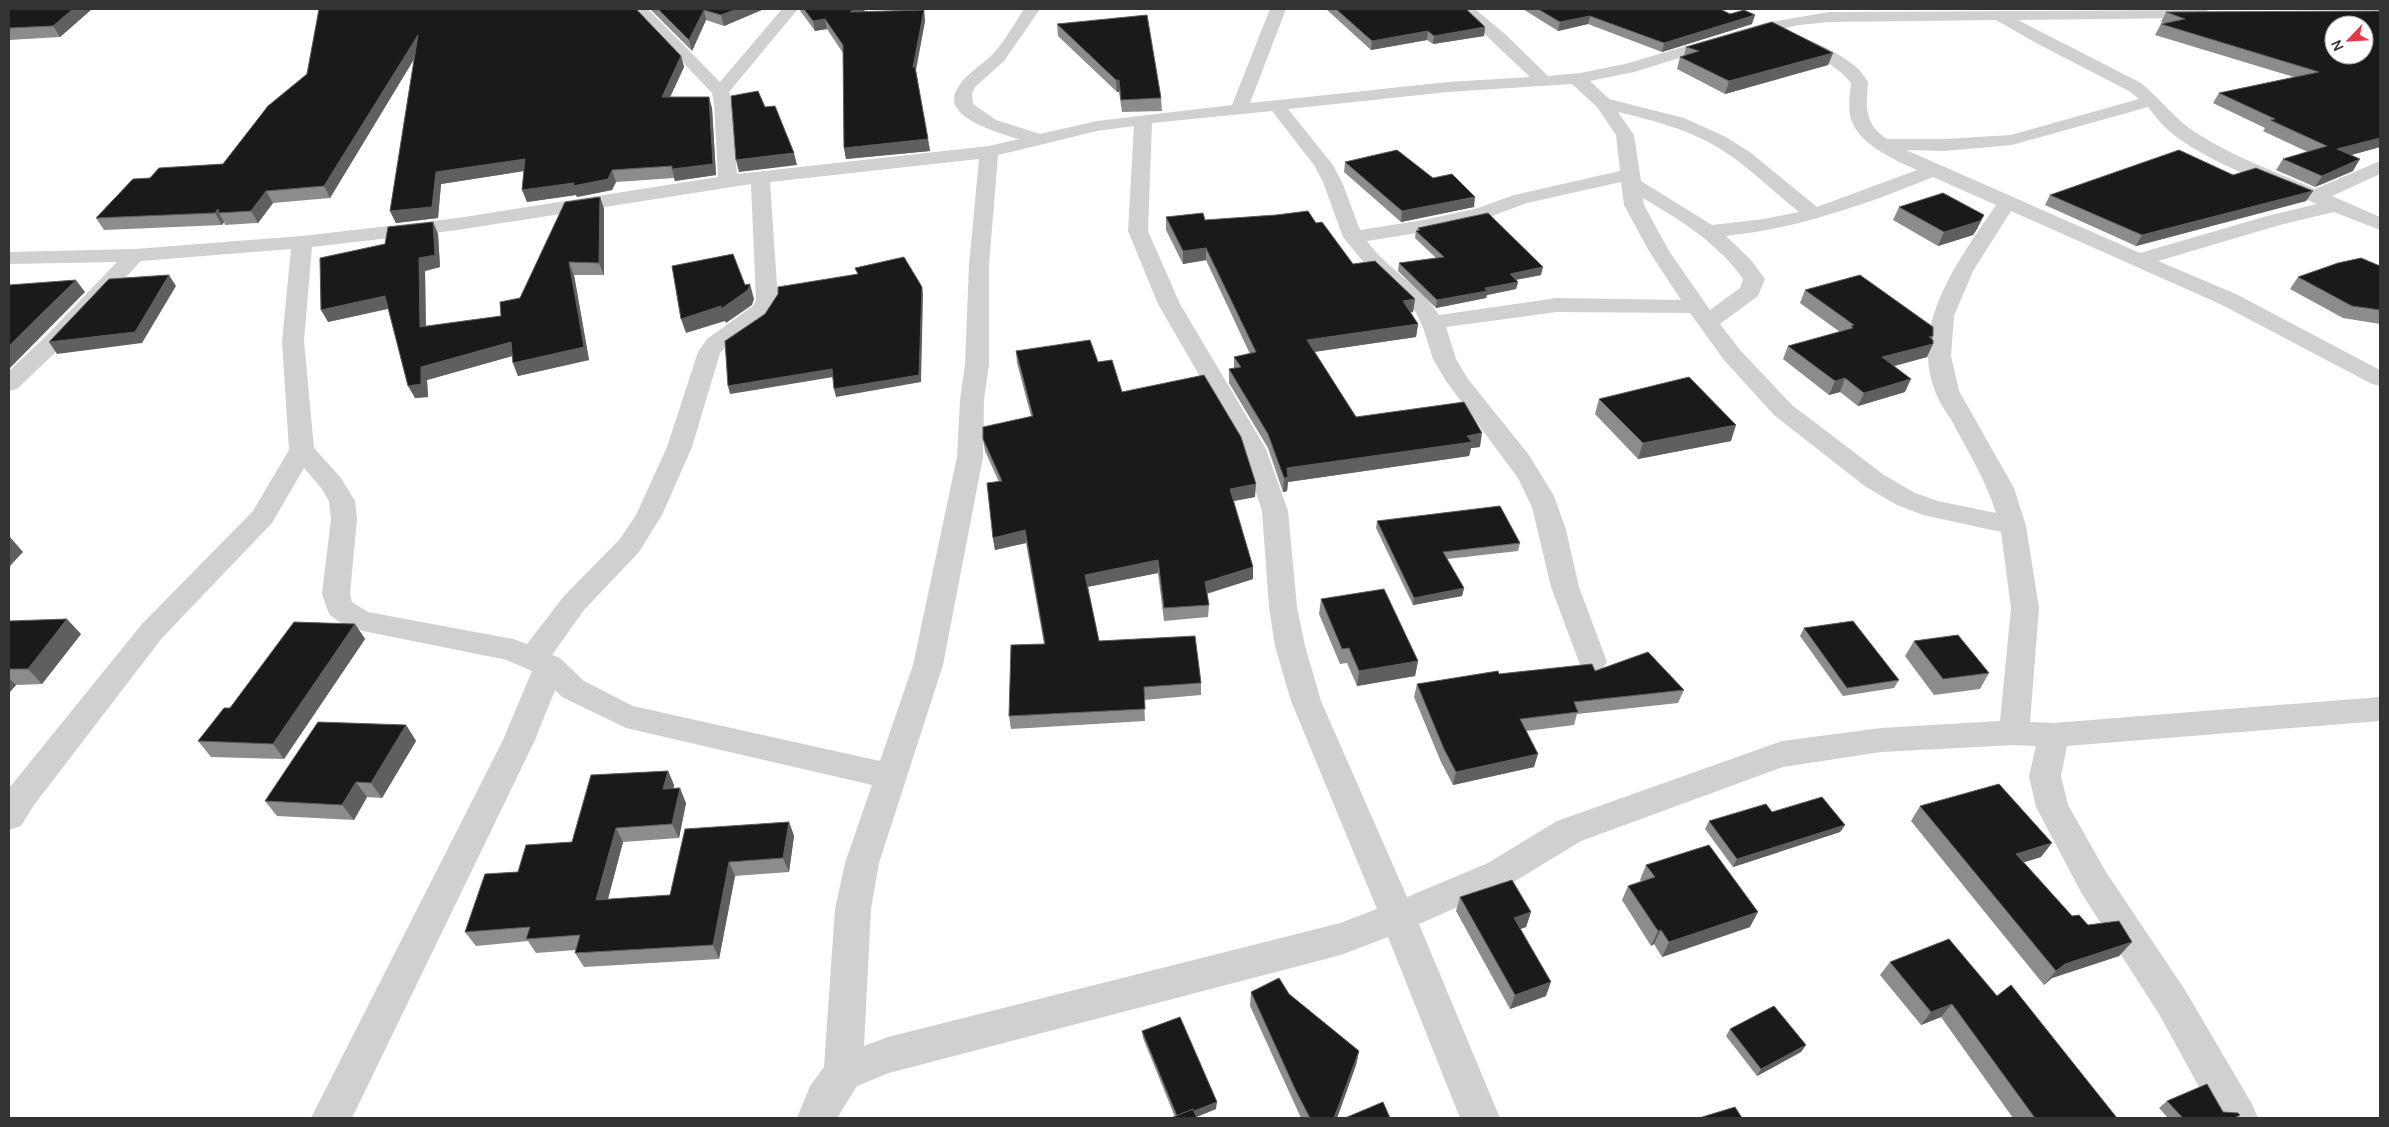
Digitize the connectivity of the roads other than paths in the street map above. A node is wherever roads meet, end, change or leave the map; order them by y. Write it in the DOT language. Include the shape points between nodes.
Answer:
graph roads {
  1 [pos="640,9"];
  2 [pos="790,9"];
  3 [pos="1032,9"];
  4 [pos="1278,9"];
  5 [pos="1466,9"];
  6 [pos="1882,9"];
  7 [pos="2054,12"];
  8 [pos="2220,13"];
  9 [pos="2001,16"];
  10 [pos="1904,17"];
  11 [pos="1768,26"];
  12 [pos="1576,78"];
  13 [pos="1544,81"];
  14 [pos="720,92"];
  15 [pos="2152,101"];
  16 [pos="1603,103"];
  17 [pos="1276,105"];
  18 [pos="1239,109"];
  19 [pos="1143,120"];
  20 [pos="1040,140"];
  21 [pos="1884,144"];
  22 [pos="989,152"];
  23 [pos="2380,167"];
  24 [pos="1934,170"];
  25 [pos="760,178"];
  26 [pos="1631,179"];
  27 [pos="728,181"];
  28 [pos="2316,196"];
  29 [pos="2008,203"];
  30 [pos="2337,205"];
  31 [pos="1814,214"];
  32 [pos="2380,224"];
  33 [pos="1707,232"];
  34 [pos="1353,237"];
  35 [pos="302,242"];
  36 [pos="135,255"];
  37 [pos="9,258"];
  38 [pos="2141,259"];
  39 [pos="1702,315"];
  40 [pos="1433,322"];
  41 [pos="2380,379"];
  42 [pos="9,384"];
  43 [pos="302,450"];
  44 [pos="2013,526"];
  45 [pos="541,662"];
  46 [pos="1592,662"];
  47 [pos="2380,709"];
  48 [pos="2014,733"];
  49 [pos="2054,735"];
  50 [pos="891,776"];
  51 [pos="9,816"];
  52 [pos="1398,918"];
  53 [pos="843,1073"];
  54 [pos="331,1118"];
  55 [pos="817,1118"];
  56 [pos="1480,1118"];
  57 [pos="2238,1118"];
  1 -- 14 [label="street"];
  2 -- 14 [label="street"];
  3 -- 20 [label="street" via="998,58 963,93 964,106 973,116"];
  4 -- 18 [label="street"];
  5 -- 13 [label="street"];
  6 -- 10 [label="street"];
  7 -- 8 [label="street"];
  7 -- 9 [label="street"];
  9 -- 10 [label="street"];
  9 -- 15 [label="street" via="2135,87"];
  10 -- 11 [label="street" via="1829,17"];
  11 -- 12 [label="street" via="1644,64"];
  11 -- 21 [label="street" via="1850,70 1860,82 1858,118 1866,130"];
  12 -- 13 [label="street"];
  12 -- 16 [label="street"];
  13 -- 17 [label="street"];
  14 -- 27 [label="street"];
  15 -- 21 [label="street" via="2012,140 1944,145"];
  15 -- 28 [label="street" via="2172,124 2190,138"];
  16 -- 26 [label="street" via="1625,135"];
  16 -- 31 [label="street" via="1657,116 1720,141"];
  17 -- 18 [label="street"];
  17 -- 34 [label="street" via="1329,172 1342,215"];
  18 -- 19 [label="street"];
  19 -- 20 [label="street" via="1097,126"];
  19 -- 52 [label="street" via="1138,231 1169,304 1254,449 1275,511 1283,607 1306,701"];
  20 -- 22 [label="street"];
  21 -- 24 [label="street"];
  22 -- 25 [label="street"];
  22 -- 50 [label="street" via="979,265 977,364 970,457 928,665"];
  23 -- 28 [label="street"];
  24 -- 29 [label="street"];
  24 -- 31 [label="street"];
  25 -- 27 [label="street"];
  25 -- 45 [label="street" via="765,307 760,314 716,342 709,352 685,432 641,527 626,550 574,603"];
  26 -- 33 [label="street"];
  26 -- 34 [label="street" via="1529,197 1450,221"];
  26 -- 39 [label="street" via="1634,205 1659,251"];
  27 -- 35 [label="street" via="458,224"];
  28 -- 30 [label="street"];
  29 -- 38 [label="street"];
  29 -- 44 [label="street" via="1962,271 1943,316 1940,356 1947,391 2001,488"];
  30 -- 32 [label="street"];
  30 -- 38 [label="street"];
  31 -- 33 [label="street"];
  33 -- 39 [label="street" via="1746,265 1754,279 1745,296"];
  34 -- 40 [label="street" via="1367,256 1417,300"];
  35 -- 36 [label="street"];
  35 -- 43 [label="street" via="293,341"];
  36 -- 37 [label="street"];
  36 -- 42 [label="street"];
  38 -- 41 [label="street" via="2228,299"];
  39 -- 40 [label="street" via="1557,305"];
  39 -- 44 [label="street" via="1732,356 1783,410 1875,481 1932,509"];
  40 -- 46 [label="street" via="1447,363 1522,461 1542,498 1565,587"];
  43 -- 45 [label="street" via="332,484 342,501 344,519 336,594 339,607 363,621 513,650"];
  43 -- 51 [label="street" via="263,518 142,643"];
  44 -- 48 [label="street" via="2025,608"];
  45 -- 50 [label="street" via="573,689 626,716"];
  45 -- 54 [label="street" via="519,740"];
  47 -- 49 [label="street"];
  48 -- 49 [label="street"];
  48 -- 52 [label="street" via="1881,740 1782,754 1569,831 1500,873"];
  49 -- 57 [label="street" via="2045,776 2052,807 2094,883 2172,1002"];
  50 -- 53 [label="street" via="862,863 853,909"];
  52 -- 53 [label="street" via="1341,939 888,1055"];
  52 -- 56 [label="street"];
  53 -- 55 [label="street" via="824,1100"];
}
